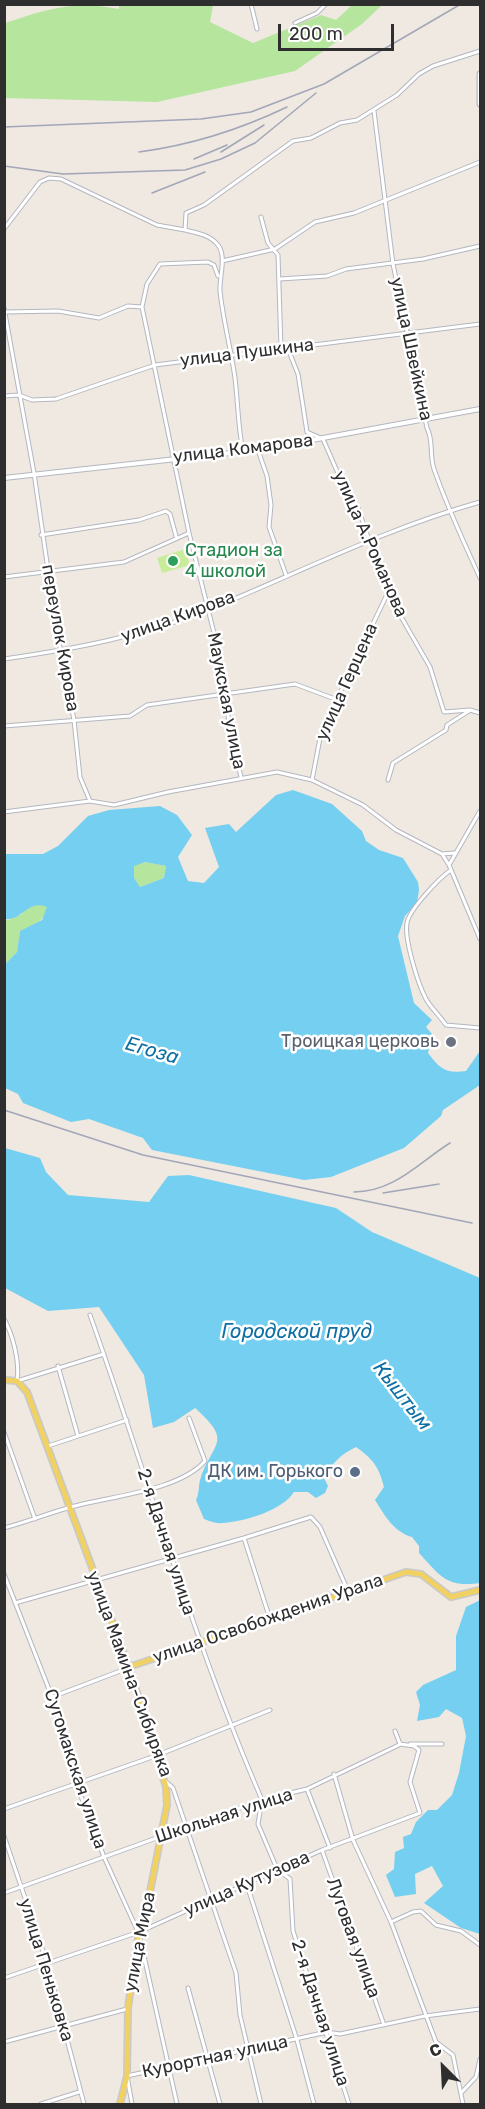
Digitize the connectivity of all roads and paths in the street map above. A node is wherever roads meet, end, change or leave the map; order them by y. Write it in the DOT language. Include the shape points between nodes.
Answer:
graph roads {
  1 [pos="250,4"];
  2 [pos="326,4"];
  3 [pos="295,23"];
  4 [pos="257,29"];
  5 [pos="480,51"];
  6 [pos="480,74"];
  7 [pos="480,104"];
  8 [pos="374,111"];
  9 [pos="480,162"];
  10 [pos="385,199"];
  11 [pos="261,217"];
  12 [pos="4,229"];
  13 [pos="185,230"];
  14 [pos="480,246"];
  15 [pos="275,249"];
  16 [pos="222,261"];
  17 [pos="393,264"];
  18 [pos="219,277"];
  19 [pos="280,279"];
  20 [pos="142,308"];
  21 [pos="5,310"];
  22 [pos="480,324"];
  23 [pos="407,333"];
  24 [pos="281,348"];
  25 [pos="288,349"];
  26 [pos="231,354"];
  27 [pos="155,365"];
  28 [pos="20,395"];
  29 [pos="4,396"];
  30 [pos="480,409"];
  31 [pos="426,418"];
  32 [pos="323,439"];
  33 [pos="258,450"];
  34 [pos="243,452"];
  35 [pos="174,458"];
  36 [pos="34,473"];
  37 [pos="4,478"];
  38 [pos="480,502"];
  39 [pos="450,511"];
  40 [pos="189,533"];
  41 [pos="41,535"];
  42 [pos="176,537"];
  43 [pos="369,543"];
  44 [pos="49,571"];
  45 [pos="286,575"];
  46 [pos="4,577"];
  47 [pos="480,578"];
  48 [pos="391,586"];
  49 [pos="207,610"];
  50 [pos="61,651"];
  51 [pos="4,659"];
  52 [pos="225,693"];
  53 [pos="335,699"];
  54 [pos="470,710"];
  55 [pos="480,713"];
  56 [pos="74,720"];
  57 [pos="4,726"];
  58 [pos="242,777"];
  59 [pos="312,780"];
  60 [pos="388,780"];
  61 [pos="90,801"];
  62 [pos="480,811"];
  63 [pos="4,812"];
  64 [pos="454,852"];
  65 [pos="442,854"];
  66 [pos="449,865"];
  67 [pos="451,870"];
  68 [pos="480,939"];
  69 [pos="480,1028"];
  70 [pos="90,1315"];
  71 [pos="4,1319"];
  72 [pos="104,1354"];
  73 [pos="58,1366"];
  74 [pos="4,1380"];
  75 [pos="16,1381"];
  76 [pos="189,1418"];
  77 [pos="128,1420"];
  78 [pos="4,1432"];
  79 [pos="78,1436"];
  80 [pos="48,1446"];
  81 [pos="147,1489"];
  82 [pos="71,1507"];
  83 [pos="35,1519"];
  84 [pos="4,1528"];
  85 [pos="244,1538"];
  86 [pos="172,1558"];
  87 [pos="4,1574"];
  88 [pos="96,1582"];
  89 [pos="480,1590"];
  90 [pos="348,1591"];
  91 [pos="15,1603"];
  92 [pos="270,1619"];
  93 [pos="199,1644"];
  94 [pos="129,1667"];
  95 [pos="52,1698"];
  96 [pos="270,1710"];
  97 [pos="230,1727"];
  98 [pos="395,1731"];
  99 [pos="400,1744"];
  100 [pos="442,1744"];
  101 [pos="158,1755"];
  102 [pos="334,1774"];
  103 [pos="164,1781"];
  104 [pos="76,1783"];
  105 [pos="308,1789"];
  106 [pos="262,1800"];
  107 [pos="4,1809"];
  108 [pos="187,1828"];
  109 [pos="4,1836"];
  110 [pos="160,1836"];
  111 [pos="353,1840"];
  112 [pos="330,1848"];
  113 [pos="322,1850"];
  114 [pos="104,1857"];
  115 [pos="277,1869"];
  116 [pos="247,1885"];
  117 [pos="21,1887"];
  118 [pos="4,1893"];
  119 [pos="213,1900"];
  120 [pos="391,1922"];
  121 [pos="139,1932"];
  122 [pos="480,1945"];
  123 [pos="47,1963"];
  124 [pos="4,1978"];
  125 [pos="188,1988"];
  126 [pos="128,2008"];
  127 [pos="480,2009"];
  128 [pos="425,2016"];
  129 [pos="65,2025"];
  130 [pos="384,2025"];
  131 [pos="327,2032"];
  132 [pos="297,2040"];
  133 [pos="4,2042"];
  134 [pos="248,2048"];
  135 [pos="480,2059"];
  136 [pos="209,2060"];
  137 [pos="169,2065"];
  138 [pos="127,2076"];
  139 [pos="79,2092"];
  140 [pos="461,2093"];
  141 [pos="41,2104"];
  142 [pos="84,2104"];
  143 [pos="120,2104"];
  144 [pos="132,2104"];
  145 [pos="177,2104"];
  146 [pos="220,2104"];
  147 [pos="261,2104"];
  148 [pos="314,2104"];
  149 [pos="349,2104"];
  150 [pos="463,2104"];
  1 -- 4 [label="street"];
  2 -- 3 [label="street"];
  5 -- 8 [label="street" via="433,66"];
  6 -- 7 [label="main road"];
  8 -- 10 [label="street, улица Швейкина"];
  8 -- 13 [label="street" via="311,138 293,141 204,205 186,213"];
  9 -- 10 [label="street"];
  10 -- 15 [label="street" via="354,213 315,222"];
  10 -- 17 [label="street, улица Швейкина"];
  11 -- 15 [label="street" via="268,243"];
  12 -- 13 [label="street" via="40,182 49,178 61,179 157,225"];
  13 -- 16 [label="street" via="207,236 220,247"];
  14 -- 17 [label="street"];
  15 -- 16 [label="street"];
  15 -- 19 [label="street"];
  16 -- 18 [label="street"];
  17 -- 19 [label="street" via="346,269 327,276"];
  17 -- 23 [label="street, улица Швейкина" via="404,302"];
  18 -- 20 [label="street" via="214,265 208,262 160,264 147,284"];
  18 -- 26 [label="street"];
  19 -- 24 [label="street"];
  20 -- 21 [label="street" via="128,306 99,318 58,311"];
  20 -- 27 [label="street, Маукская улица"];
  21 -- 28 [label="street"];
  22 -- 23 [label="street, улица Пушкина"];
  23 -- 25 [label="street, улица Пушкина"];
  23 -- 31 [label="street, улица Швейкина"];
  24 -- 25 [label="street, улица Пушкина"];
  24 -- 26 [label="street, улица Пушкина"];
  25 -- 32 [label="street, улица А.Романова" via="298,374 307,432"];
  26 -- 27 [label="street, улица Пушкина"];
  26 -- 34 [label="street"];
  27 -- 28 [label="street, улица Пушкина" via="65,398 32,400"];
  27 -- 35 [label="street, Маукская улица"];
  28 -- 29 [label="street, улица Пушкина"];
  28 -- 36 [label="street, переулок Кирова"];
  30 -- 31 [label="street, улица Комарова"];
  31 -- 32 [label="street, улица Комарова"];
  31 -- 39 [label="street, улица Швейкина" via="432,437 433,466"];
  32 -- 33 [label="street, улица Комарова"];
  32 -- 43 [label="street, улица А.Романова" via="347,494 358,508"];
  33 -- 34 [label="street, улица Комарова"];
  33 -- 45 [label="street" via="267,476 269,527"];
  34 -- 35 [label="street, улица Комарова"];
  35 -- 36 [label="street, улица Комарова"];
  35 -- 40 [label="street, Маукская улица"];
  36 -- 37 [label="street, улица Комарова"];
  36 -- 41 [label="street, переулок Кирова"];
  38 -- 39 [label="street, улица Кирова"];
  39 -- 43 [label="street, улица Кирова"];
  39 -- 47 [label="street, улица Швейкина"];
  40 -- 42 [label="street"];
  40 -- 49 [label="street, Маукская улица"];
  41 -- 42 [label="street" via="139,520 166,511"];
  41 -- 44 [label="street, переулок Кирова"];
  42 -- 44 [label="street" via="124,562"];
  43 -- 45 [label="street, улица Кирова"];
  43 -- 48 [label="street, улица А.Романова" via="380,572"];
  44 -- 46 [label="street"];
  44 -- 50 [label="street, переулок Кирова"];
  45 -- 49 [label="street, улица Кирова"];
  48 -- 53 [label="street, улица Герцена"];
  48 -- 54 [label="street, улица А.Романова" via="400,615 430,667 444,712"];
  49 -- 50 [label="street, улица Кирова" via="114,640"];
  49 -- 52 [label="street, Маукская улица"];
  50 -- 51 [label="street, улица Кирова"];
  50 -- 56 [label="street, переулок Кирова"];
  52 -- 53 [label="street" via="295,684"];
  52 -- 56 [label="street" via="147,705 130,716"];
  52 -- 58 [label="street, Маукская улица"];
  53 -- 59 [label="street, улица Герцена" via="321,733"];
  54 -- 55 [label="street, улица А.Романова"];
  54 -- 60 [label="street" via="393,763"];
  56 -- 57 [label="street"];
  56 -- 61 [label="street, переулок Кирова" via="80,777"];
  58 -- 59 [label="street" via="278,772"];
  58 -- 61 [label="street" via="114,805"];
  59 -- 65 [label="street" via="363,805 396,830"];
  61 -- 63 [label="street"];
  62 -- 64 [label="street"];
  64 -- 65 [label="street"];
  64 -- 66 [label="street"];
  65 -- 66 [label="street"];
  66 -- 67 [label="street"];
  67 -- 68 [label="street"];
  67 -- 69 [label="street" via="430,888 408,919 406,932 427,1002 446,1025"];
  70 -- 72 [label="street, 2-я Дачная улица"];
  71 -- 75 [label="street, улица Мамина-Сибиряка" via="18,1372"];
  72 -- 73 [label="street"];
  72 -- 77 [label="street, 2-я Дачная улица"];
  73 -- 75 [label="street"];
  73 -- 79 [label="street"];
  74 -- 75 [label="main road"];
  75 -- 80 [label="main road, улица Мамина-Сибиряка" via="27,1392"];
  76 -- 81 [label="street" via="205,1461 195,1472"];
  77 -- 79 [label="street"];
  77 -- 81 [label="street, 2-я Дачная улица"];
  78 -- 83 [label="street"];
  79 -- 80 [label="street"];
  80 -- 82 [label="main road, улица Мамина-Сибиряка"];
  81 -- 82 [label="street"];
  81 -- 86 [label="street, 2-я Дачная улица"];
  82 -- 83 [label="street"];
  82 -- 88 [label="main road, улица Мамина-Сибиряка"];
  83 -- 84 [label="street"];
  85 -- 86 [label="street"];
  85 -- 90 [label="street" via="311,1517 320,1527"];
  85 -- 92 [label="street"];
  86 -- 88 [label="street"];
  86 -- 93 [label="street, 2-я Дачная улица"];
  87 -- 91 [label="street, Сугомакская улица"];
  88 -- 91 [label="street"];
  88 -- 94 [label="main road, улица Мамина-Сибиряка"];
  89 -- 90 [label="main road, улица Освобождения Урала" via="451,1597 424,1576 410,1572"];
  90 -- 92 [label="main road, улица Освобождения Урала"];
  91 -- 95 [label="street, Сугомакская улица"];
  92 -- 93 [label="main road, улица Освобождения Урала"];
  93 -- 94 [label="main road, улица Освобождения Урала"];
  93 -- 97 [label="street, 2-я Дачная улица"];
  94 -- 95 [label="street, улица Освобождения Урала"];
  94 -- 101 [label="main road, улица Мамина-Сибиряка"];
  95 -- 104 [label="street, Сугомакская улица"];
  96 -- 97 [label="street"];
  97 -- 101 [label="street"];
  97 -- 106 [label="street, 2-я Дачная улица"];
  98 -- 99 [label="street"];
  99 -- 100 [label="street, Школьная улица"];
  99 -- 102 [label="street, Школьная улица"];
  99 -- 111 [label="street, улица Кутузова" via="418,1750 410,1782 420,1813"];
  101 -- 103 [label="main road, улица Мамина-Сибиряка"];
  101 -- 104 [label="street"];
  102 -- 105 [label="street, Школьная улица"];
  102 -- 111 [label="street"];
  103 -- 108 [label="street, улица Мамина-Сибиряка" via="173,1788"];
  103 -- 110 [label="main road, улица Мира" via="166,1805"];
  104 -- 107 [label="street"];
  104 -- 114 [label="street, Сугомакская улица"];
  105 -- 106 [label="street, Школьная улица"];
  105 -- 112 [label="street"];
  106 -- 108 [label="street, Школьная улица"];
  106 -- 115 [label="street, 2-я Дачная улица" via="258,1824"];
  108 -- 110 [label="street, Школьная улица"];
  108 -- 119 [label="street, улица Мамина-Сибиряка"];
  109 -- 117 [label="street, улица Пеньковка"];
  110 -- 114 [label="street, Школьная улица"];
  110 -- 121 [label="main road, улица Мира"];
  111 -- 112 [label="street, улица Кутузова"];
  111 -- 120 [label="street"];
  112 -- 113 [label="street, улица Кутузова"];
  113 -- 115 [label="street, улица Кутузова"];
  113 -- 130 [label="street, Луговая улица"];
  114 -- 117 [label="street, Школьная улица"];
  114 -- 121 [label="street, Сугомакская улица"];
  115 -- 116 [label="street, улица Кутузова"];
  115 -- 131 [label="street, 2-я Дачная улица" via="290,1879 293,1931"];
  116 -- 119 [label="street, улица Кутузова"];
  116 -- 132 [label="street"];
  117 -- 118 [label="street, Школьная улица"];
  117 -- 123 [label="street, улица Пеньковка"];
  119 -- 121 [label="street, улица Кутузова"];
  119 -- 134 [label="street, улица Мамина-Сибиряка" via="236,1973"];
  120 -- 122 [label="street" via="421,1911 436,1925 461,1932"];
  120 -- 128 [label="street"];
  121 -- 123 [label="street, улица Кутузова"];
  121 -- 126 [label="main road, улица Мира"];
  121 -- 137 [label="street, Сугомакская улица"];
  123 -- 124 [label="street, улица Кутузова"];
  123 -- 129 [label="street, улица Пеньковка"];
  125 -- 136 [label="street"];
  126 -- 129 [label="street"];
  126 -- 138 [label="main road, улица Мира"];
  127 -- 128 [label="street, Курортная улица"];
  128 -- 130 [label="street, Курортная улица"];
  128 -- 140 [label="street" via="436,2042 453,2055"];
  129 -- 133 [label="street"];
  129 -- 139 [label="street, улица Пеньковка"];
  130 -- 131 [label="street, Курортная улица" via="340,2034"];
  131 -- 132 [label="street, Курортная улица"];
  131 -- 149 [label="street, 2-я Дачная улица"];
  132 -- 134 [label="street, Курортная улица"];
  132 -- 148 [label="street"];
  134 -- 136 [label="street, Курортная улица"];
  134 -- 147 [label="street, улица Мамина-Сибиряка"];
  135 -- 140 [label="street" via="476,2077"];
  136 -- 137 [label="street, Курортная улица"];
  136 -- 146 [label="street"];
  137 -- 138 [label="street, Курортная улица"];
  137 -- 145 [label="street, Сугомакская улица"];
  138 -- 143 [label="main road, улица Мира"];
  138 -- 144 [label="street"];
  139 -- 141 [label="street"];
  139 -- 142 [label="street, улица Пеньковка"];
  140 -- 150 [label="street"];
}
